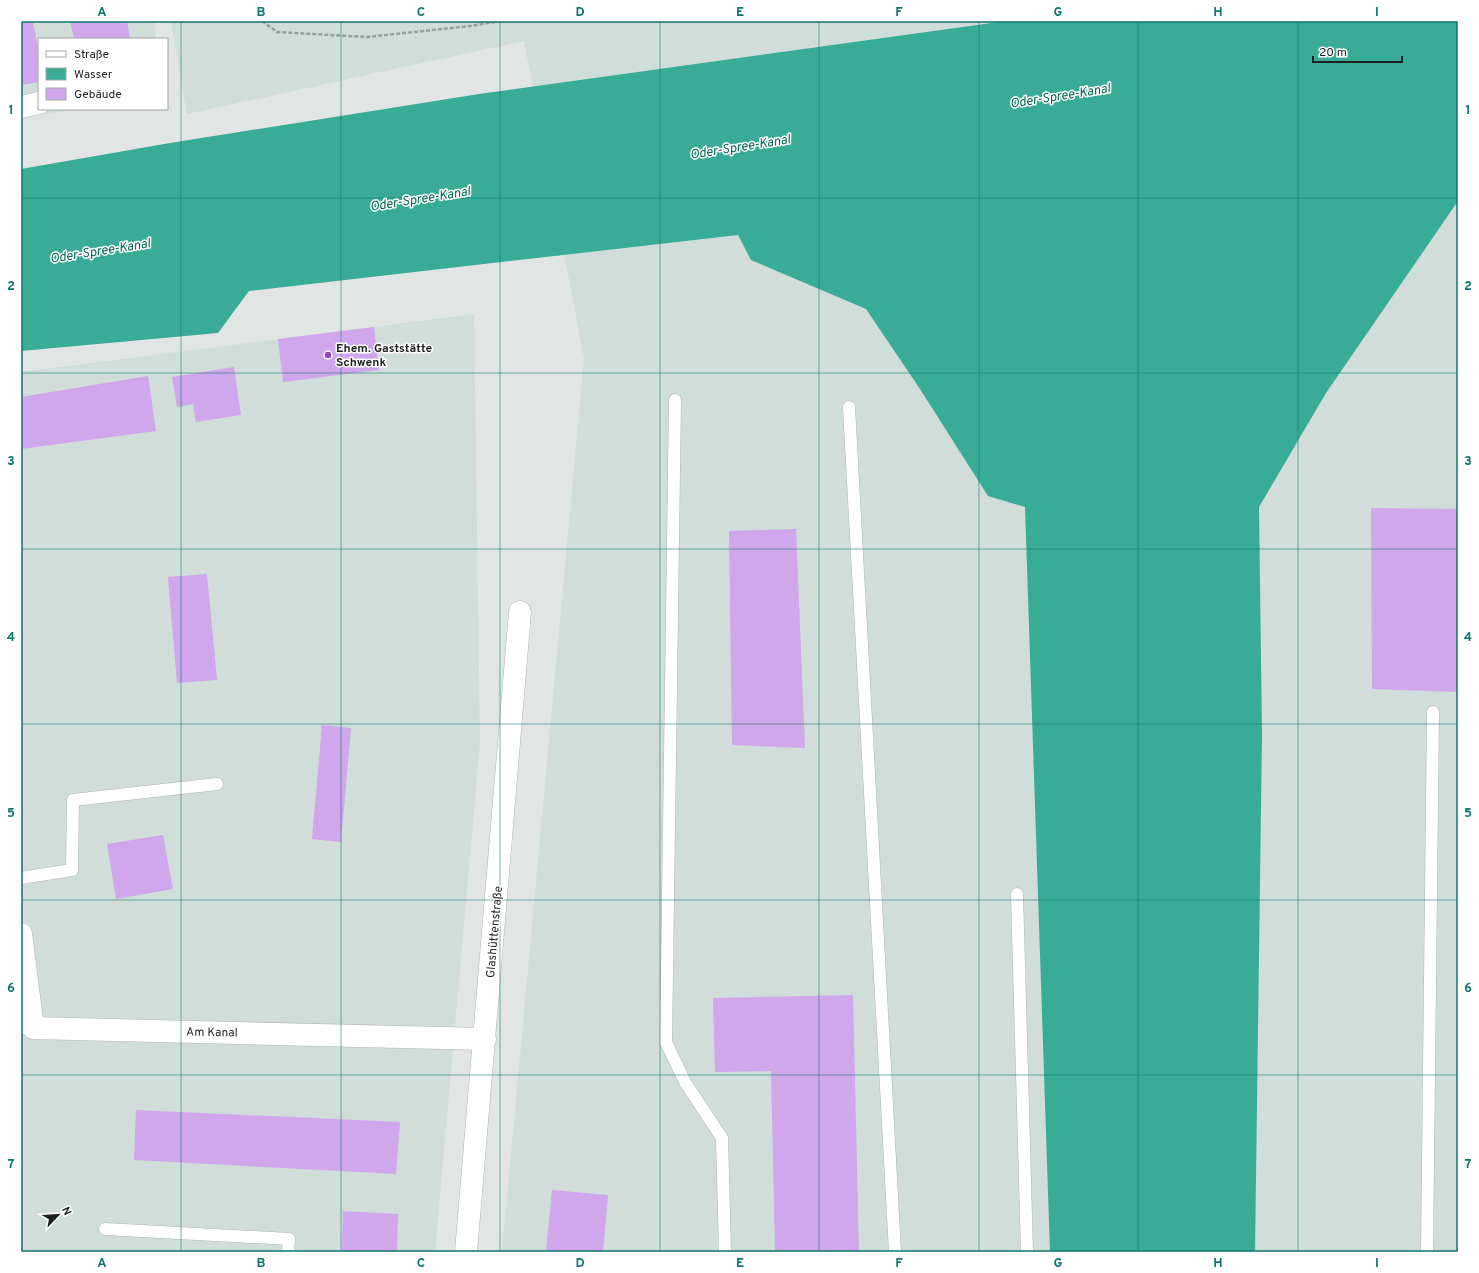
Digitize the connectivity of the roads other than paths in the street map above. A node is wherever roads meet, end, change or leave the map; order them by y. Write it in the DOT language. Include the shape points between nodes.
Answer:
graph roads {
  1 [pos="38,103"];
  2 [pos="21,107"];
  3 [pos="675,400"];
  4 [pos="848,407"];
  5 [pos="520,612"];
  6 [pos="1433,712"];
  7 [pos="217,784"];
  8 [pos="21,878"];
  9 [pos="1017,894"];
  10 [pos="21,934"];
  11 [pos="25,1004"];
  12 [pos="485,1039"];
  13 [pos="105,1229"];
  14 [pos="288,1252"];
  15 [pos="466,1252"];
  16 [pos="725,1252"];
  17 [pos="895,1252"];
  18 [pos="1027,1252"];
  19 [pos="1427,1252"];
  1 -- 2 [label="street"];
  3 -- 16 [label="lane" via="666,1042 685,1082 722,1138"];
  4 -- 17 [label="lane"];
  5 -- 12 [label="street, Glashüttenstraße"];
  6 -- 19 [label="lane"];
  7 -- 8 [label="lane" via="73,800 72,870"];
  9 -- 18 [label="lane"];
  10 -- 11 [label="street, Am Kanal"];
  11 -- 12 [label="street, Am Kanal" via="33,1028"];
  12 -- 15 [label="street, Glashüttenstraße"];
  13 -- 14 [label="lane" via="289,1239"];
}
